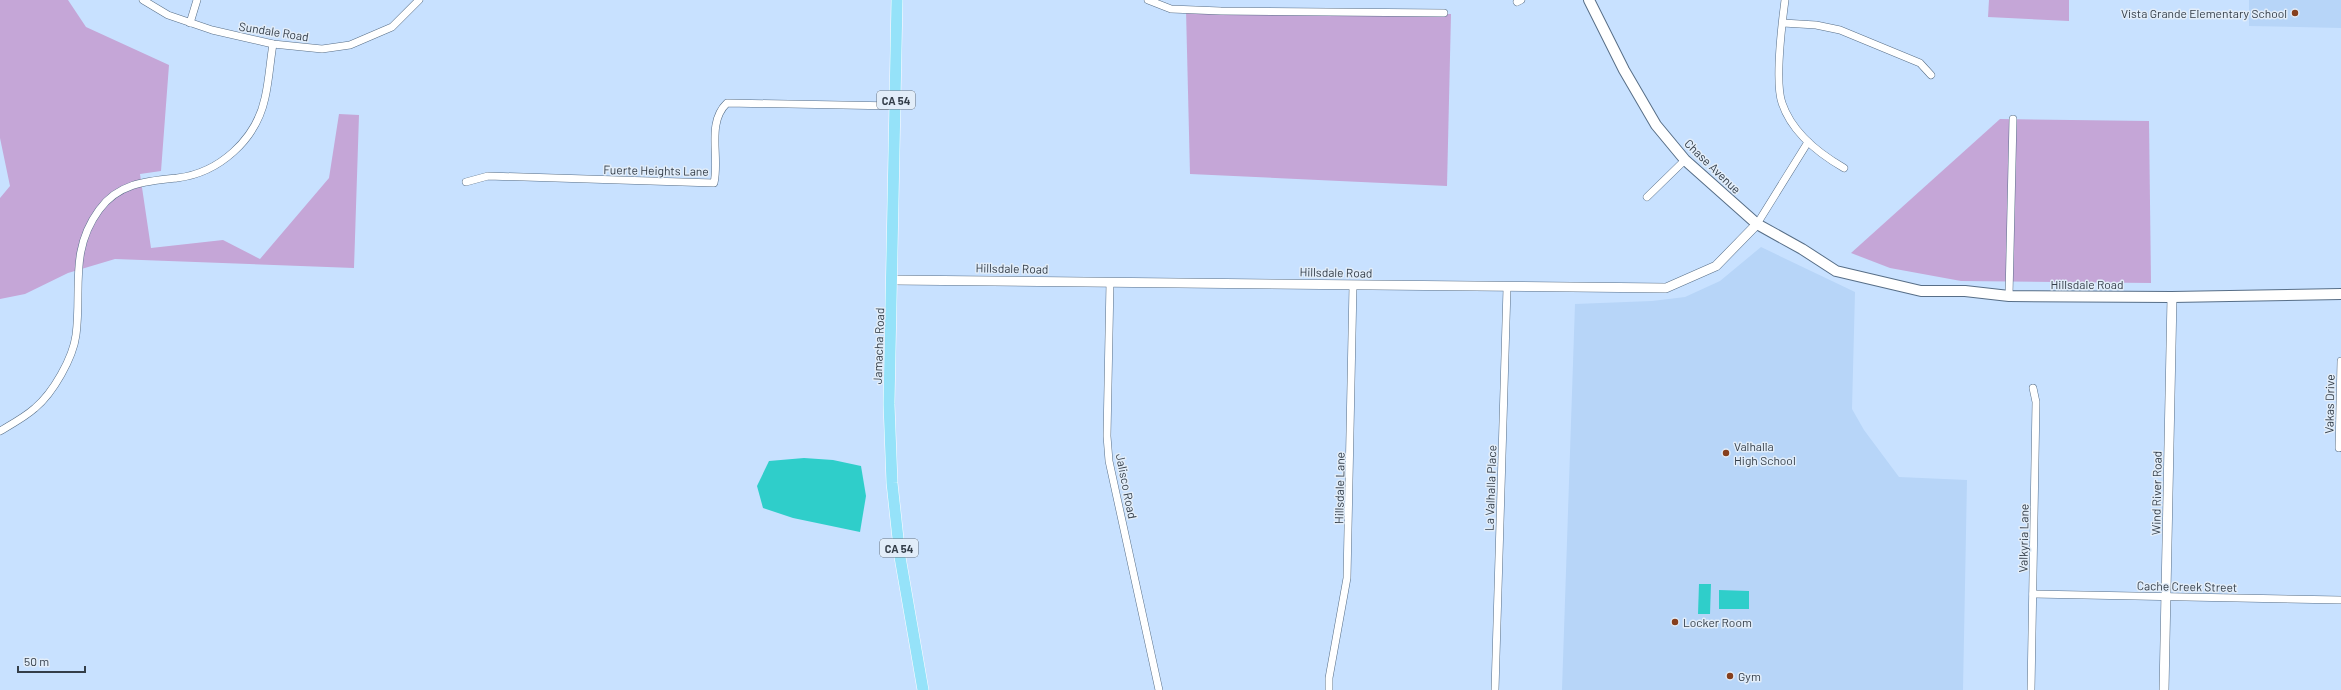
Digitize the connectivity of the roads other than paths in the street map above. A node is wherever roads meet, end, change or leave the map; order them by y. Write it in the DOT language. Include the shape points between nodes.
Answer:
graph roads {
  1 [pos="143,0"];
  2 [pos="197,0"];
  3 [pos="419,0"];
  4 [pos="897,0"];
  5 [pos="1148,0"];
  6 [pos="1588,0"];
  7 [pos="1786,0"];
  8 [pos="1444,14"];
  9 [pos="190,23"];
  10 [pos="1783,23"];
  11 [pos="273,44"];
  12 [pos="1931,75"];
  13 [pos="896,106"];
  14 [pos="2014,119"];
  15 [pos="1808,142"];
  16 [pos="1684,160"];
  17 [pos="1844,168"];
  18 [pos="466,182"];
  19 [pos="1647,197"];
  20 [pos="1757,224"];
  21 [pos="1836,271"];
  22 [pos="892,280"];
  23 [pos="1110,282"];
  24 [pos="1352,285"];
  25 [pos="1507,288"];
  26 [pos="2341,294"];
  27 [pos="2009,296"];
  28 [pos="2172,297"];
  29 [pos="2341,361"];
  30 [pos="2033,388"];
  31 [pos="0,432"];
  32 [pos="2339,448"];
  33 [pos="2034,594"];
  34 [pos="2166,596"];
  35 [pos="2341,600"];
  36 [pos="923,690"];
  37 [pos="1159,690"];
  38 [pos="1329,690"];
  39 [pos="1495,690"];
  40 [pos="2031,690"];
  41 [pos="2164,690"];
  1 -- 9 [label="street, Sundale Road" via="168,15"];
  2 -- 9 [label="street"];
  3 -- 11 [label="street, Sundale Road" via="392,26 350,45 322,49"];
  4 -- 13 [label="main road, Jamacha Road / CA 54"];
  5 -- 8 [label="street" via="1171,9"];
  6 -- 16 [label="main road, Chase Avenue" via="1656,125"];
  7 -- 10 [label="street"];
  9 -- 11 [label="street, Sundale Road" via="232,36"];
  10 -- 12 [label="street" via="1816,25 1840,30 1920,63"];
  10 -- 15 [label="street" via="1780,66 1782,102 1793,126"];
  11 -- 31 [label="street" via="263,107 249,133 234,151 208,171 126,187 111,197 99,210 79,254 76,335 71,356 59,378 36,407"];
  13 -- 18 [label="street, Fuerte Heights Lane" via="727,103 717,116 718,169 714,183 488,176"];
  13 -- 22 [label="main road, Jamacha Road / CA 54"];
  14 -- 27 [label="street"];
  15 -- 17 [label="street"];
  15 -- 20 [label="street"];
  16 -- 19 [label="street"];
  16 -- 20 [label="main road, Chase Avenue"];
  20 -- 21 [label="main road, Chase Avenue"];
  20 -- 25 [label="street, Hillsdale Road" via="1716,266 1666,288"];
  21 -- 27 [label="main road, Hillsdale Road" via="1921,291 1966,291"];
  22 -- 23 [label="street, Hillsdale Road"];
  22 -- 36 [label="main road, Jamacha Road / CA 54" via="889,404 892,483 900,557"];
  23 -- 24 [label="street, Hillsdale Road"];
  23 -- 37 [label="street, Jalisco Road" via="1107,436 1109,460"];
  24 -- 25 [label="street, Hillsdale Road"];
  24 -- 38 [label="street, Hillsdale Lane" via="1347,578"];
  25 -- 39 [label="street, La Valhalla Place"];
  26 -- 28 [label="main road, Hillsdale Road"];
  27 -- 28 [label="main road, Hillsdale Road"];
  28 -- 34 [label="street, Wind River Road"];
  29 -- 32 [label="street, Vakas Drive"];
  30 -- 33 [label="street, Valkyria Lane" via="2036,402"];
  33 -- 34 [label="street, Cache Creek Street"];
  33 -- 40 [label="street, Valkyria Lane"];
  34 -- 35 [label="street, Cache Creek Street"];
  34 -- 41 [label="street, Wind River Road"];
}
